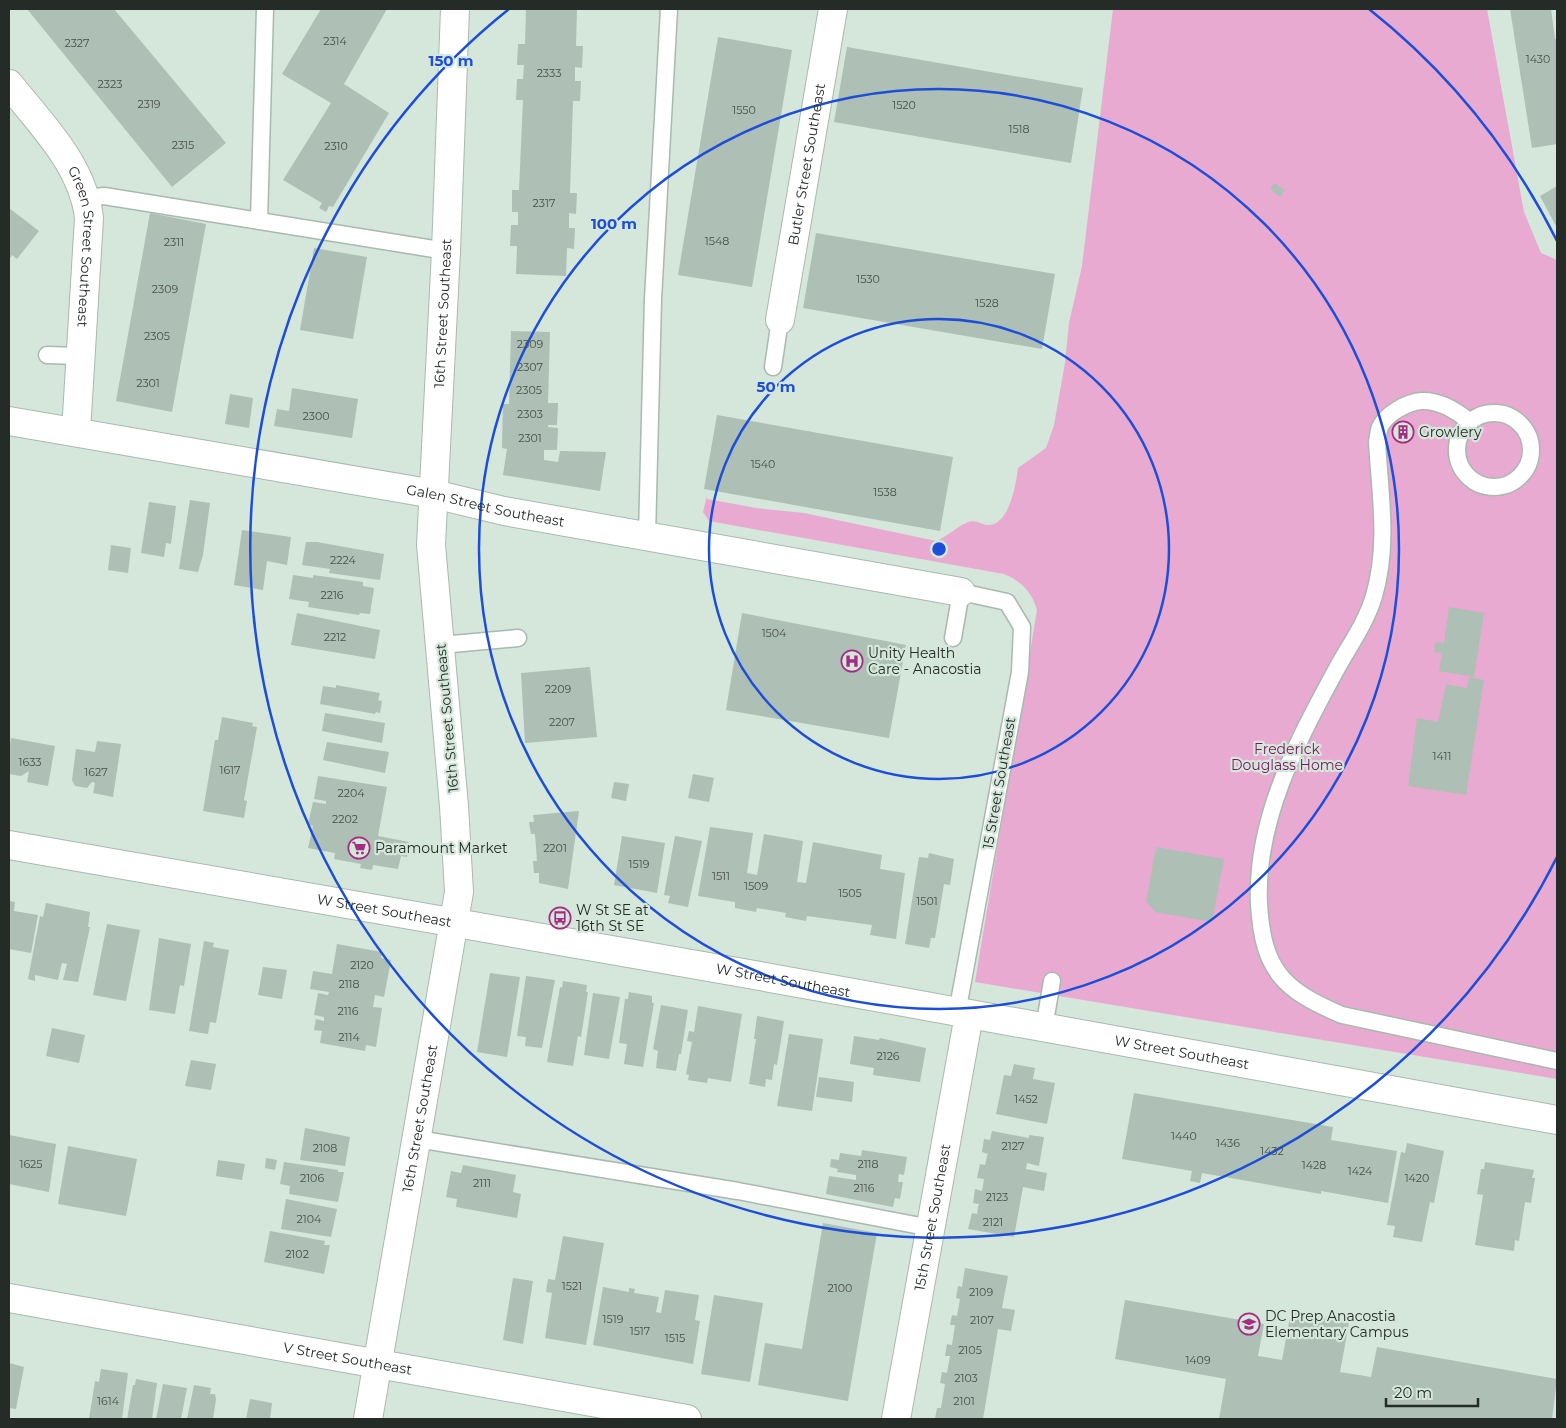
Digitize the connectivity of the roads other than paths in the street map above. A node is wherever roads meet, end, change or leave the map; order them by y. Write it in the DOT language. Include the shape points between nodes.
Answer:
graph roads {
  1 [pos="265,9"];
  2 [pos="456,9"];
  3 [pos="669,9"];
  4 [pos="833,9"];
  5 [pos="11,93"];
  6 [pos="87,198"];
  7 [pos="259,221"];
  8 [pos="446,252"];
  9 [pos="780,320"];
  10 [pos="46,355"];
  11 [pos="80,356"];
  12 [pos="773,367"];
  13 [pos="9,421"];
  14 [pos="1470,422"];
  15 [pos="76,432"];
  16 [pos="434,494"];
  17 [pos="647,536"];
  18 [pos="961,592"];
  19 [pos="518,638"];
  20 [pos="953,638"];
  21 [pos="441,645"];
  22 [pos="9,844"];
  23 [pos="455,923"];
  24 [pos="1052,981"];
  25 [pos="963,1014"];
  26 [pos="1044,1028"];
  27 [pos="1557,1061"];
  28 [pos="1557,1120"];
  29 [pos="416,1140"];
  30 [pos="931,1228"];
  31 [pos="9,1298"];
  32 [pos="377,1366"];
  33 [pos="368,1419"];
  34 [pos="687,1419"];
  35 [pos="896,1419"];
  1 -- 7 [label="lane"];
  2 -- 8 [label="street, 16th Street Southeast"];
  3 -- 17 [label="lane" via="653,300"];
  4 -- 9 [label="street, Butler Street Southeast"];
  5 -- 6 [label="street, Green Street Southeast" via="71,165"];
  6 -- 7 [label="lane" via="104,196"];
  6 -- 11 [label="street, Green Street Southeast" via="89,218"];
  7 -- 8 [label="lane"];
  8 -- 16 [label="street, 16th Street Southeast"];
  9 -- 12 [label="lane"];
  10 -- 11 [label="lane"];
  11 -- 15 [label="street, Green Street Southeast"];
  13 -- 15 [label="street, Galen Street Southeast"];
  14 -- 14 [label="lane" via="1485,414 1498,414 1520,424 1528,435 1530,458 1528,466 1516,480 1498,487 1482,486 1460,467 1458,441"];
  14 -- 27 [label="lane" via="1440,404 1420,401 1400,408 1379,428 1377,442 1383,535 1374,596 1360,629 1315,710 1271,809 1259,869 1260,924 1264,945 1284,983 1309,1001 1342,1015"];
  15 -- 16 [label="street, Galen Street Southeast"];
  16 -- 17 [label="street, Galen Street Southeast" via="504,511"];
  16 -- 21 [label="street, 16th Street Southeast" via="431,545"];
  17 -- 18 [label="street, Galen Street Southeast"];
  18 -- 20 [label="lane"];
  18 -- 25 [label="lane, 15 Street Southeast" via="1007,602 1022,627 1020,672"];
  19 -- 21 [label="lane"];
  21 -- 23 [label="street, 16th Street Southeast" via="459,872"];
  22 -- 23 [label="street, W Street Southeast"];
  23 -- 25 [label="street, W Street Southeast"];
  23 -- 29 [label="street, 16th Street Southeast"];
  24 -- 26 [label="lane"];
  25 -- 26 [label="street, W Street Southeast"];
  25 -- 30 [label="street, 15th Street Southeast"];
  26 -- 28 [label="street, W Street Southeast"];
  29 -- 30 [label="lane" via="738,1191"];
  29 -- 32 [label="street, 16th Street Southeast"];
  30 -- 35 [label="street, 15th Street Southeast"];
  31 -- 32 [label="street, V Street Southeast"];
  32 -- 33 [label="street, 16th Street Southeast"];
  32 -- 34 [label="street, V Street Southeast"];
}
